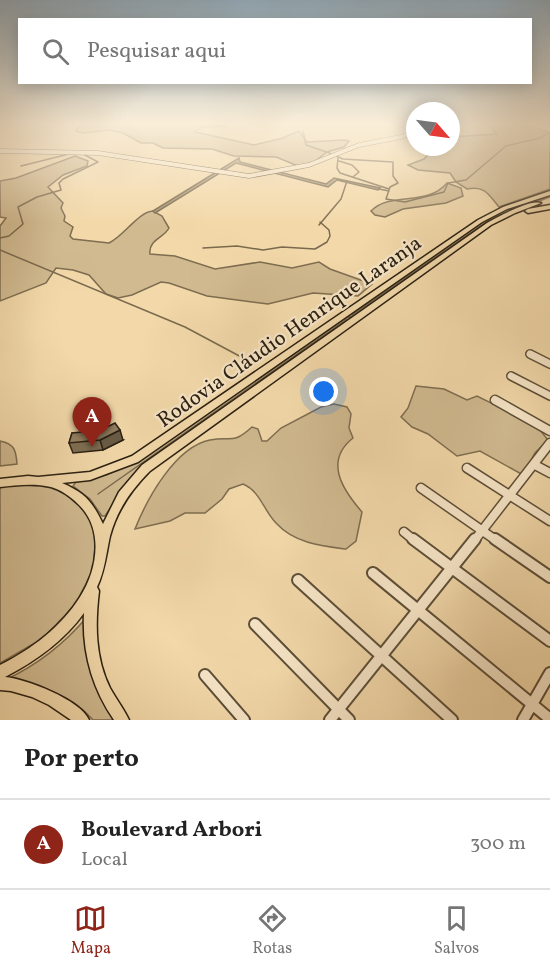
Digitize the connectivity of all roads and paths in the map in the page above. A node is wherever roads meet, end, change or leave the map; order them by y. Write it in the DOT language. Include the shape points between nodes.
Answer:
graph roads {
  1 [pos="121,157"];
  2 [pos="328,157"];
  3 [pos="550,193"];
  4 [pos="550,199"];
  5 [pos="550,207"];
  6 [pos="483,228"];
  7 [pos="530,354"];
  8 [pos="550,364"];
  9 [pos="511,376"];
  10 [pos="550,396"];
  11 [pos="495,400"];
  12 [pos="550,431"];
  13 [pos="550,443"];
  14 [pos="535,465"];
  15 [pos="467,468"];
  16 [pos="550,473"];
  17 [pos="42,480"];
  18 [pos="0,483"];
  19 [pos="421,488"];
  20 [pos="510,496"];
  21 [pos="550,521"];
  22 [pos="483,530"];
  23 [pos="404,532"];
  24 [pos="102,549"];
  25 [pos="451,569"];
  26 [pos="373,573"];
  27 [pos="550,577"];
  28 [pos="96,578"];
  29 [pos="298,580"];
  30 [pos="417,611"];
  31 [pos="255,624"];
  32 [pos="550,641"];
  33 [pos="382,656"];
  34 [pos="0,672"];
  35 [pos="550,673"];
  36 [pos="205,675"];
  37 [pos="0,683"];
  38 [pos="531,704"];
  39 [pos="338,710"];
  40 [pos="82,720"];
  41 [pos="122,720"];
  42 [pos="244,720"];
  43 [pos="330,720"];
  44 [pos="349,720"];
  45 [pos="452,720"];
  46 [pos="523,720"];
  47 [pos="550,720"];
  1 -- 2 [label="street" via="249,176 300,167"];
  3 -- 17 [label="main road, Rodovia Cláudio Henrique Laranja" via="480,221 135,459 90,476"];
  4 -- 6 [label="main road, Rodovia Cláudio Henrique Laranja"];
  5 -- 6 [label="main road" via="511,215"];
  6 -- 24 [label="main road, Rodovia Cláudio Henrique Laranja" via="146,468 118,502"];
  7 -- 8 [label="street"];
  9 -- 10 [label="street"];
  11 -- 12 [label="street"];
  13 -- 14 [label="street"];
  14 -- 16 [label="street"];
  14 -- 20 [label="street"];
  15 -- 20 [label="street"];
  17 -- 18 [label="main road, Rodovia Cláudio Henrique Laranja"];
  17 -- 24 [label="main road" via="65,487 89,505 99,525"];
  19 -- 22 [label="street"];
  20 -- 21 [label="street"];
  20 -- 22 [label="street"];
  22 -- 25 [label="street"];
  22 -- 27 [label="street"];
  23 -- 25 [label="street"];
  24 -- 28 [label="main road, Rodovia Cláudio Henrique Laranja"];
  25 -- 30 [label="street"];
  25 -- 32 [label="street"];
  26 -- 30 [label="street"];
  28 -- 34 [label="main road" via="80,608 55,637"];
  28 -- 41 [label="main road" via="90,616 92,658 107,698"];
  29 -- 33 [label="street"];
  30 -- 33 [label="street"];
  30 -- 38 [label="street"];
  31 -- 39 [label="street"];
  33 -- 39 [label="street"];
  33 -- 45 [label="street"];
  35 -- 38 [label="street"];
  36 -- 42 [label="street"];
  37 -- 40 [label="main road" via="46,696"];
  38 -- 46 [label="street"];
  38 -- 47 [label="street"];
  39 -- 43 [label="street"];
  39 -- 44 [label="street"];
}
